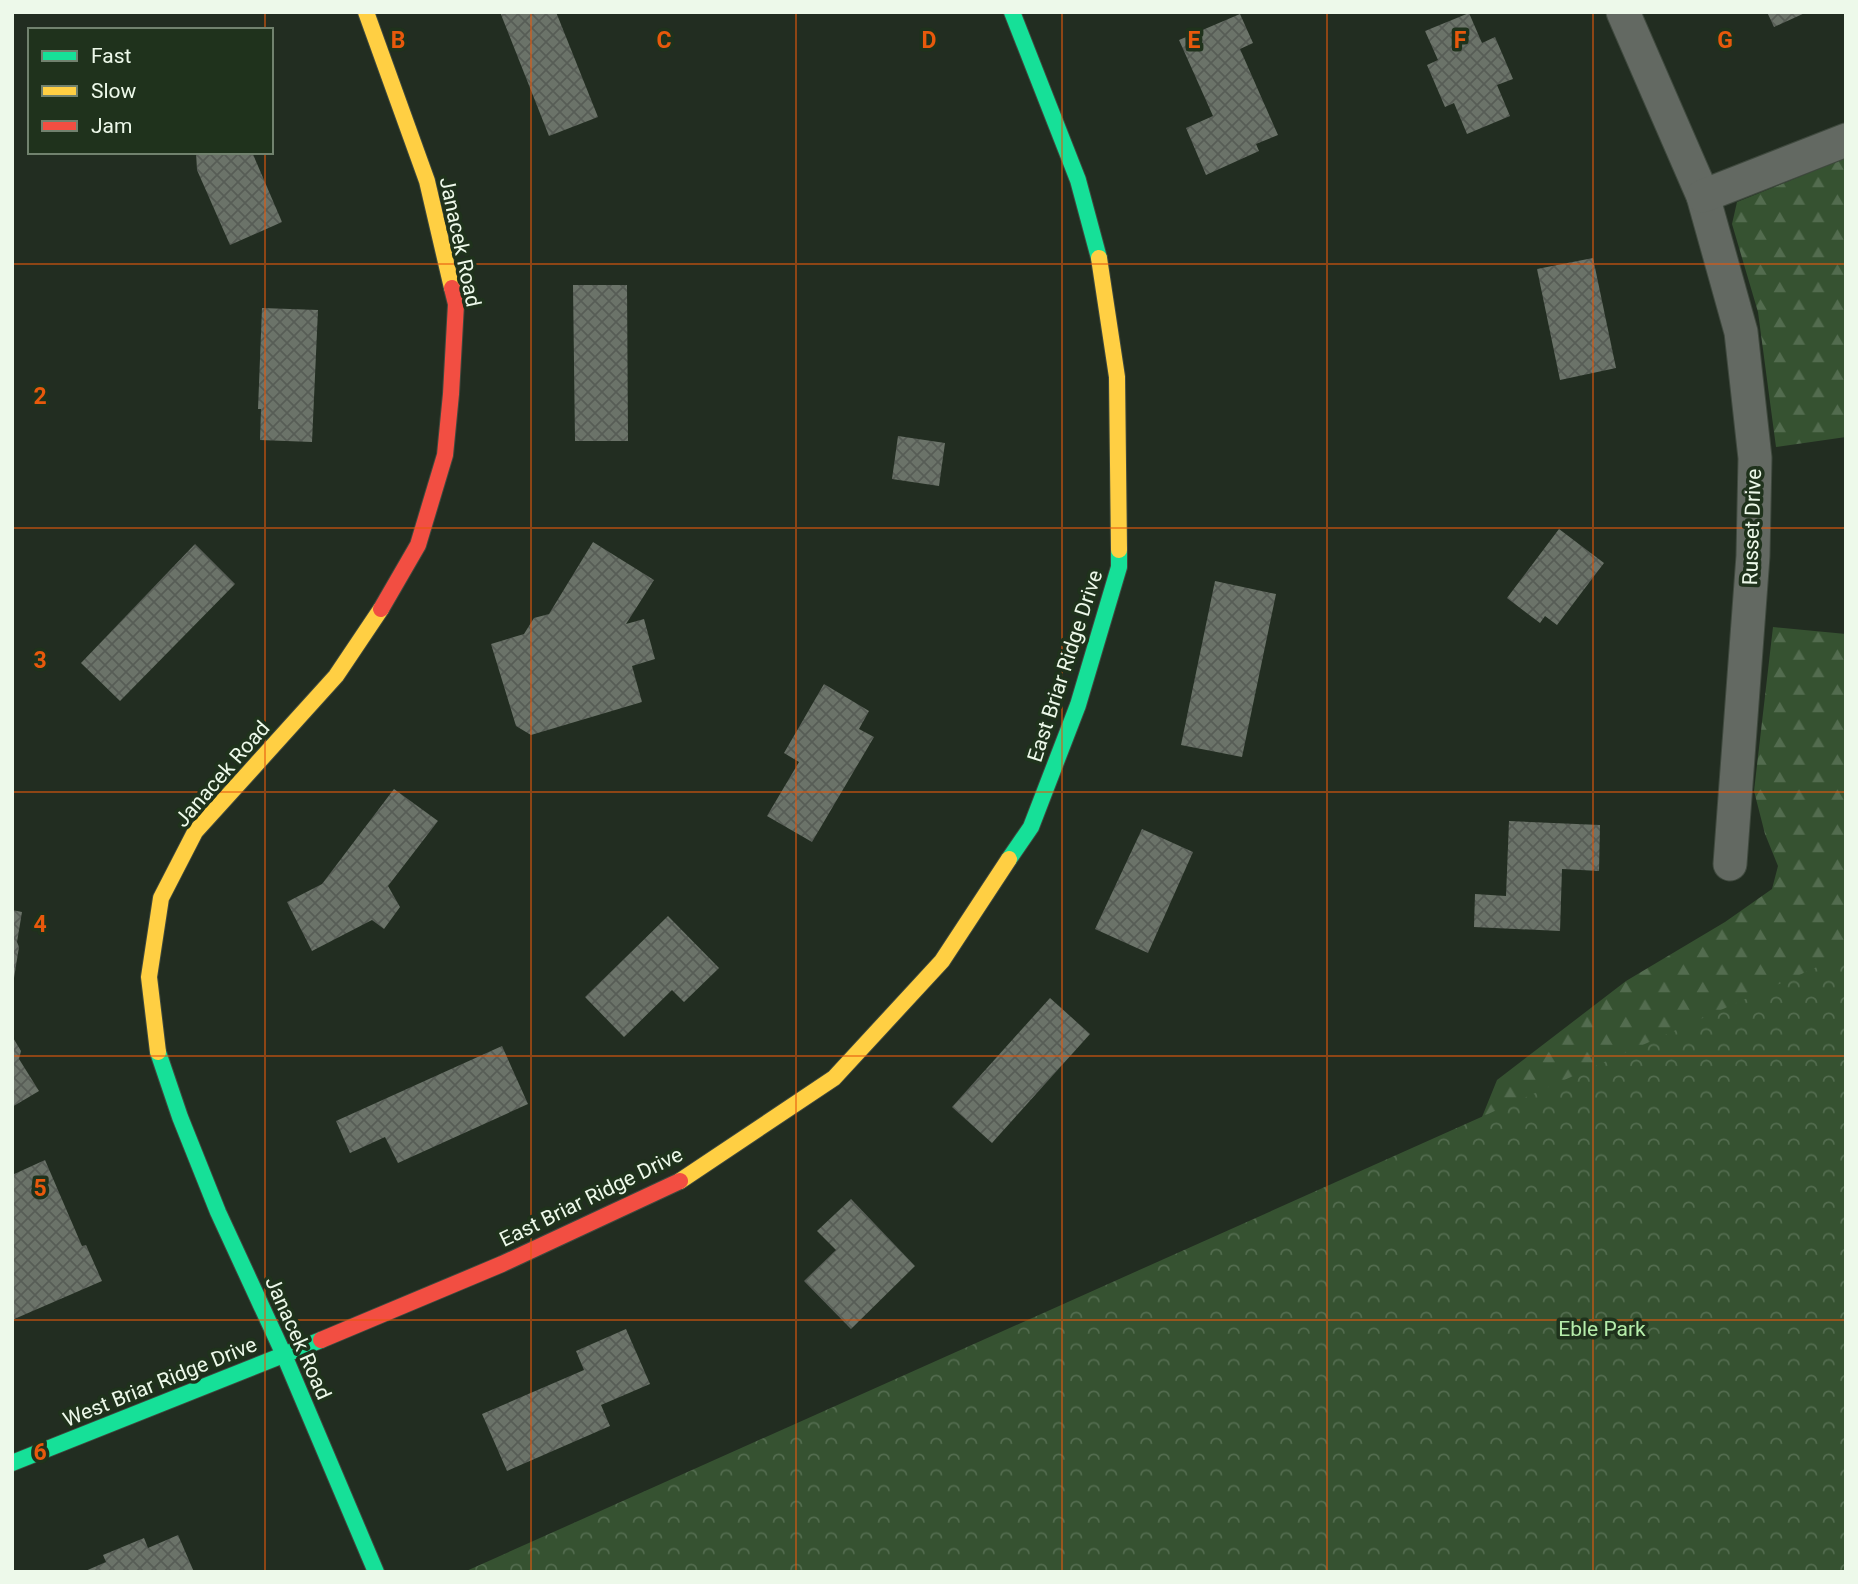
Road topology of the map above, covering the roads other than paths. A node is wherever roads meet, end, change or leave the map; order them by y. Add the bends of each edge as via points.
1 (366, 12) edge
2 (1012, 12) edge
3 (1623, 12) edge
4 (1846, 140) edge
5 (1703, 196) junction
6 (1730, 864) dead end
7 (284, 1355) junction
8 (12, 1463) edge
9 (376, 1572) edge

1 - 7 street, Janacek Road via 427,181 456,304 445,455 418,545 384,605 336,676 195,832 161,898 149,977 158,1051 180,1117
2 - 7 street, East Briar Ridge Drive via 1078,180 1101,267 1118,377 1119,567 1078,705 1031,827 942,961 834,1078 684,1179 502,1264
3 - 5 street, Russet Drive
4 - 5 street
5 - 6 street, Russet Drive via 1741,332 1755,458 1753,556
7 - 8 street, West Briar Ridge Drive
7 - 9 street, Janacek Road

